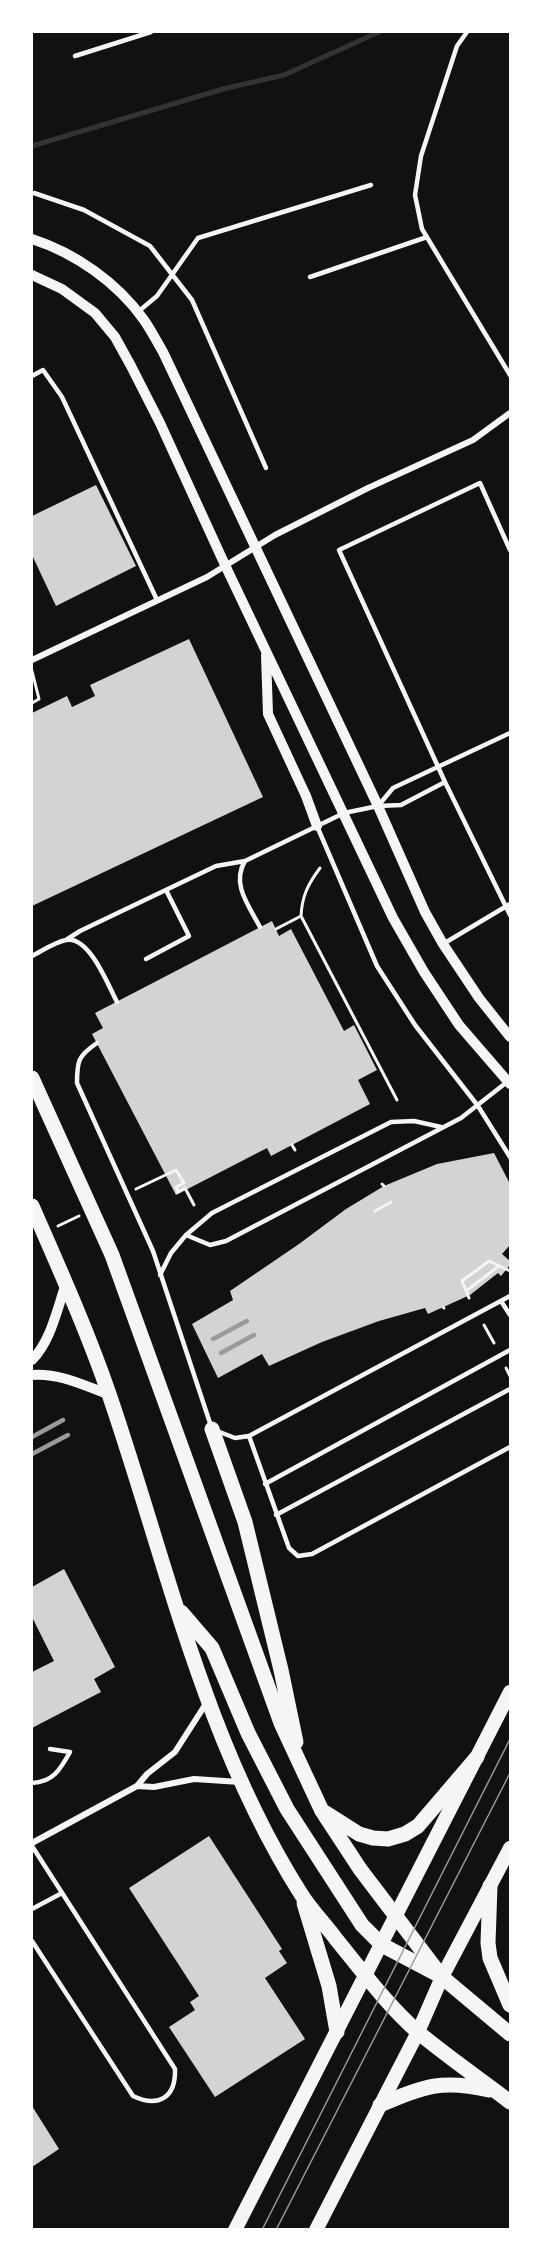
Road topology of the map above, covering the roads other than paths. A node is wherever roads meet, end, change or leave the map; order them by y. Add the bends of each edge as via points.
1 (151, 32) edge
2 (467, 32) edge
3 (75, 56) dead end
4 (371, 185) dead end
5 (34, 193) dead end
6 (427, 237) junction
7 (32, 239) edge
8 (173, 274) junction
9 (32, 275) edge
10 (310, 277) dead end
11 (137, 312) junction
12 (510, 375) edge
13 (32, 376) edge
14 (510, 413) edge
15 (266, 468) dead end
16 (255, 547) junction
17 (510, 550) edge
18 (225, 565) junction
19 (157, 600) junction
20 (266, 649) junction
21 (32, 660) edge
22 (510, 734) edge
23 (437, 766) junction
24 (445, 782) junction
25 (378, 806) junction
26 (344, 813) junction
27 (317, 826) junction
28 (245, 861) junction
29 (166, 890) junction
30 (508, 905) edge
31 (510, 915) edge
32 (260, 927) dead end
33 (66, 940) junction
34 (443, 944) junction
35 (32, 956) edge
36 (146, 959) dead end
37 (117, 1002) dead end
38 (510, 1037) edge
39 (97, 1043) dead end
40 (32, 1078) edge
41 (510, 1082) edge
42 (478, 1106) junction
43 (443, 1127) junction
44 (510, 1157) edge
45 (32, 1206) edge
46 (186, 1235) junction
47 (160, 1275) junction
48 (66, 1284) junction
49 (510, 1296) edge
50 (501, 1301) junction
51 (510, 1315) edge
52 (510, 1350) edge
53 (32, 1360) edge
54 (32, 1376) edge
55 (510, 1389) edge
56 (110, 1395) junction
57 (212, 1428) junction
58 (249, 1436) junction
59 (510, 1447) edge
60 (265, 1484) junction
61 (276, 1515) junction
62 (175, 1606) junction
63 (510, 1692) edge
64 (207, 1701) junction
65 (50, 1749) dead end
66 (477, 1757) junction
67 (301, 1765) junction
68 (240, 1782) junction
69 (32, 1783) edge
70 (137, 1786) junction
71 (322, 1811) junction
72 (32, 1845) edge
73 (510, 1848) edge
74 (490, 1886) junction
75 (62, 1893) junction
76 (302, 1895) junction
77 (32, 1909) edge
78 (395, 1915) junction
79 (32, 1941) edge
80 (382, 1945) junction
81 (365, 1976) junction
82 (442, 1977) junction
83 (510, 2006) edge
84 (337, 2032) junction
85 (418, 2032) junction
86 (510, 2034) edge
87 (497, 2092) junction
88 (510, 2102) edge
89 (380, 2105) junction
90 (235, 2229) edge
91 (316, 2229) edge

1 - 3 lane
2 - 6 lane via 457,46 421,156 415,195
4 - 8 lane via 198,238
5 - 8 lane via 84,210 150,246
6 - 10 lane
6 - 12 lane
7 - 11 street via 72,255 112,285
8 - 11 lane via 157,297
8 - 15 lane via 192,300
9 - 18 street via 62,289 95,313 115,337 160,423
11 - 16 street via 163,352
13 - 19 lane via 43,370 62,397
14 - 16 street via 472,441 368,488
16 - 18 street
16 - 25 street
17 - 23 lane via 480,483 339,550
18 - 19 street
18 - 20 street
19 - 21 street
20 - 26 street
20 - 27 street via 268,714
22 - 23 lane
23 - 24 lane
23 - 25 lane via 393,788
24 - 25 lane via 401,805
24 - 30 lane
25 - 26 lane
25 - 34 street via 408,878
26 - 27 lane
26 - 41 street via 393,918 424,972 459,1025
27 - 28 lane
27 - 42 lane via 377,966 415,1025
28 - 29 lane via 216,866
28 - 32 lane via 240,870 240,889
29 - 33 lane
29 - 36 lane via 189,936
30 - 31 lane
30 - 34 lane
33 - 35 lane
33 - 37 lane via 75,940 89,949
34 - 38 street
39 - 47 lane via 82,1053 77,1083 141,1220
40 - 67 highway via 112,1254 245,1626
41 - 42 lane
42 - 43 lane
42 - 44 lane
43 - 46 lane via 414,1121 391,1122 212,1213
43 - 46 lane via 226,1241 210,1245
45 - 48 highway
46 - 47 lane
47 - 57 lane
48 - 53 street via 51,1327
48 - 56 highway
49 - 50 lane
50 - 51 lane
50 - 58 lane
52 - 60 lane
54 - 56 street via 49,1374
55 - 61 lane
56 - 62 highway
57 - 58 lane via 234,1438
57 - 67 highway via 245,1522
58 - 60 lane
59 - 61 lane via 312,1554 298,1556 289,1548
60 - 61 lane
62 - 64 highway
62 - 80 highway via 212,1648 287,1809 362,1925
63 - 66 main road
64 - 68 highway
64 - 70 street via 175,1752
65 - 69 lane via 70,1752 50,1780
66 - 71 highway via 418,1826 405,1834 388,1839 359,1834
66 - 78 main road
67 - 71 highway
68 - 70 street via 194,1779 154,1787
68 - 76 highway
70 - 72 street
71 - 78 highway
72 - 75 lane
73 - 74 main road
74 - 82 main road
74 - 83 highway via 490,1958
75 - 77 lane
75 - 79 lane via 175,2069 176,2082 167,2096 156,2102 133,2096
76 - 81 highway
76 - 84 highway via 330,1986
78 - 80 main road
78 - 82 highway
80 - 81 main road
80 - 82 highway
81 - 84 main road
81 - 85 highway
82 - 85 main road
82 - 86 highway
84 - 90 main road
85 - 87 highway
85 - 89 main road
87 - 88 highway
87 - 89 highway via 447,2084 426,2087
89 - 91 main road

